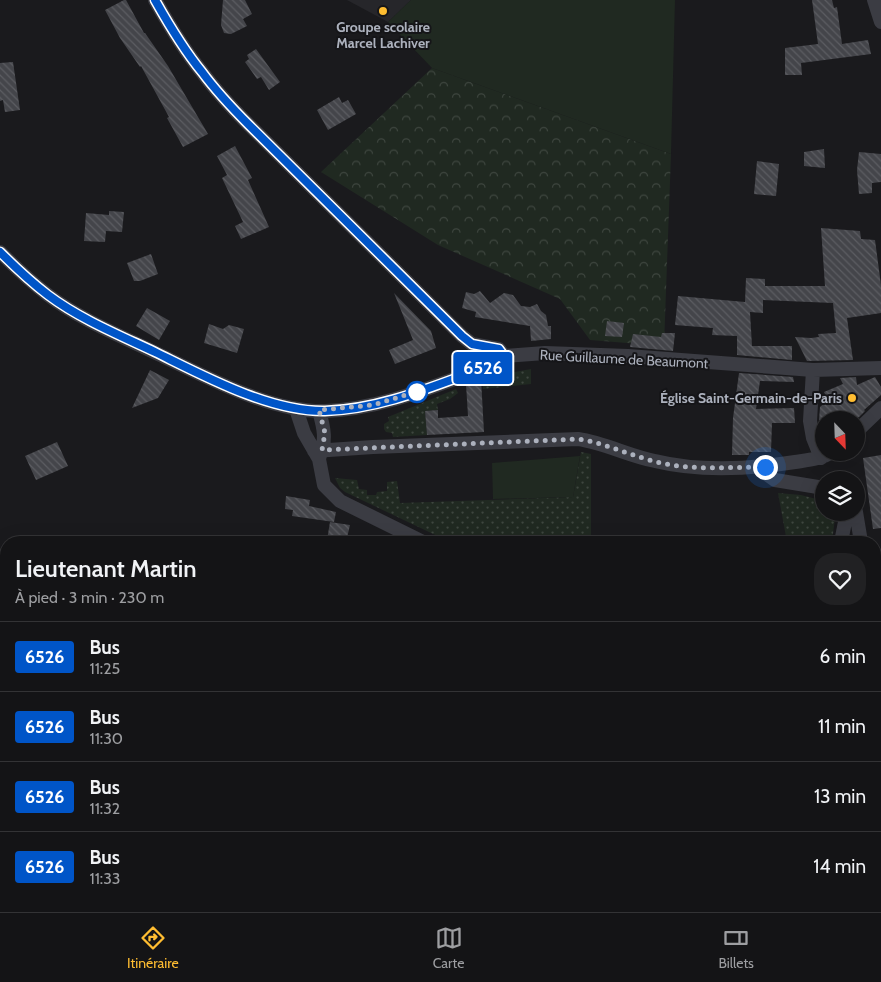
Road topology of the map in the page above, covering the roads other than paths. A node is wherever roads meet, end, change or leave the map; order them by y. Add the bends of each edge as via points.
1 (155, 0) edge
2 (874, 0) edge
3 (881, 22) edge
4 (0, 252) edge
5 (504, 356) junction
6 (881, 368) edge
7 (813, 370) junction
8 (881, 408) edge
9 (296, 409) junction
10 (319, 410) junction
11 (865, 423) edge
12 (815, 441) edge
13 (318, 453) junction
14 (815, 457) edge
15 (765, 467) junction
16 (815, 487) edge
17 (845, 521) edge
18 (858, 521) edge
19 (411, 536) edge
20 (842, 536) edge
21 (860, 536) edge

1 - 5 street via 201,72 242,118 462,336 472,344 499,349
2 - 3 street
4 - 9 street, Rue Guillaume de Beaumont via 49,296 87,319 212,379
5 - 7 street, Rue Guillaume de Beaumont via 628,356
5 - 10 street, Rue Guillaume de Beaumont via 492,365 402,398 373,405
6 - 7 street, Rue Guillaume de Beaumont
7 - 12 street via 810,421
8 - 11 street
9 - 10 street, Rue Guillaume de Beaumont
9 - 13 street via 304,433
10 - 13 street via 325,433
13 - 15 street via 578,439 675,466
13 - 19 street via 324,485 340,501
14 - 15 street
15 - 16 street via 775,480
17 - 20 street
18 - 21 street

